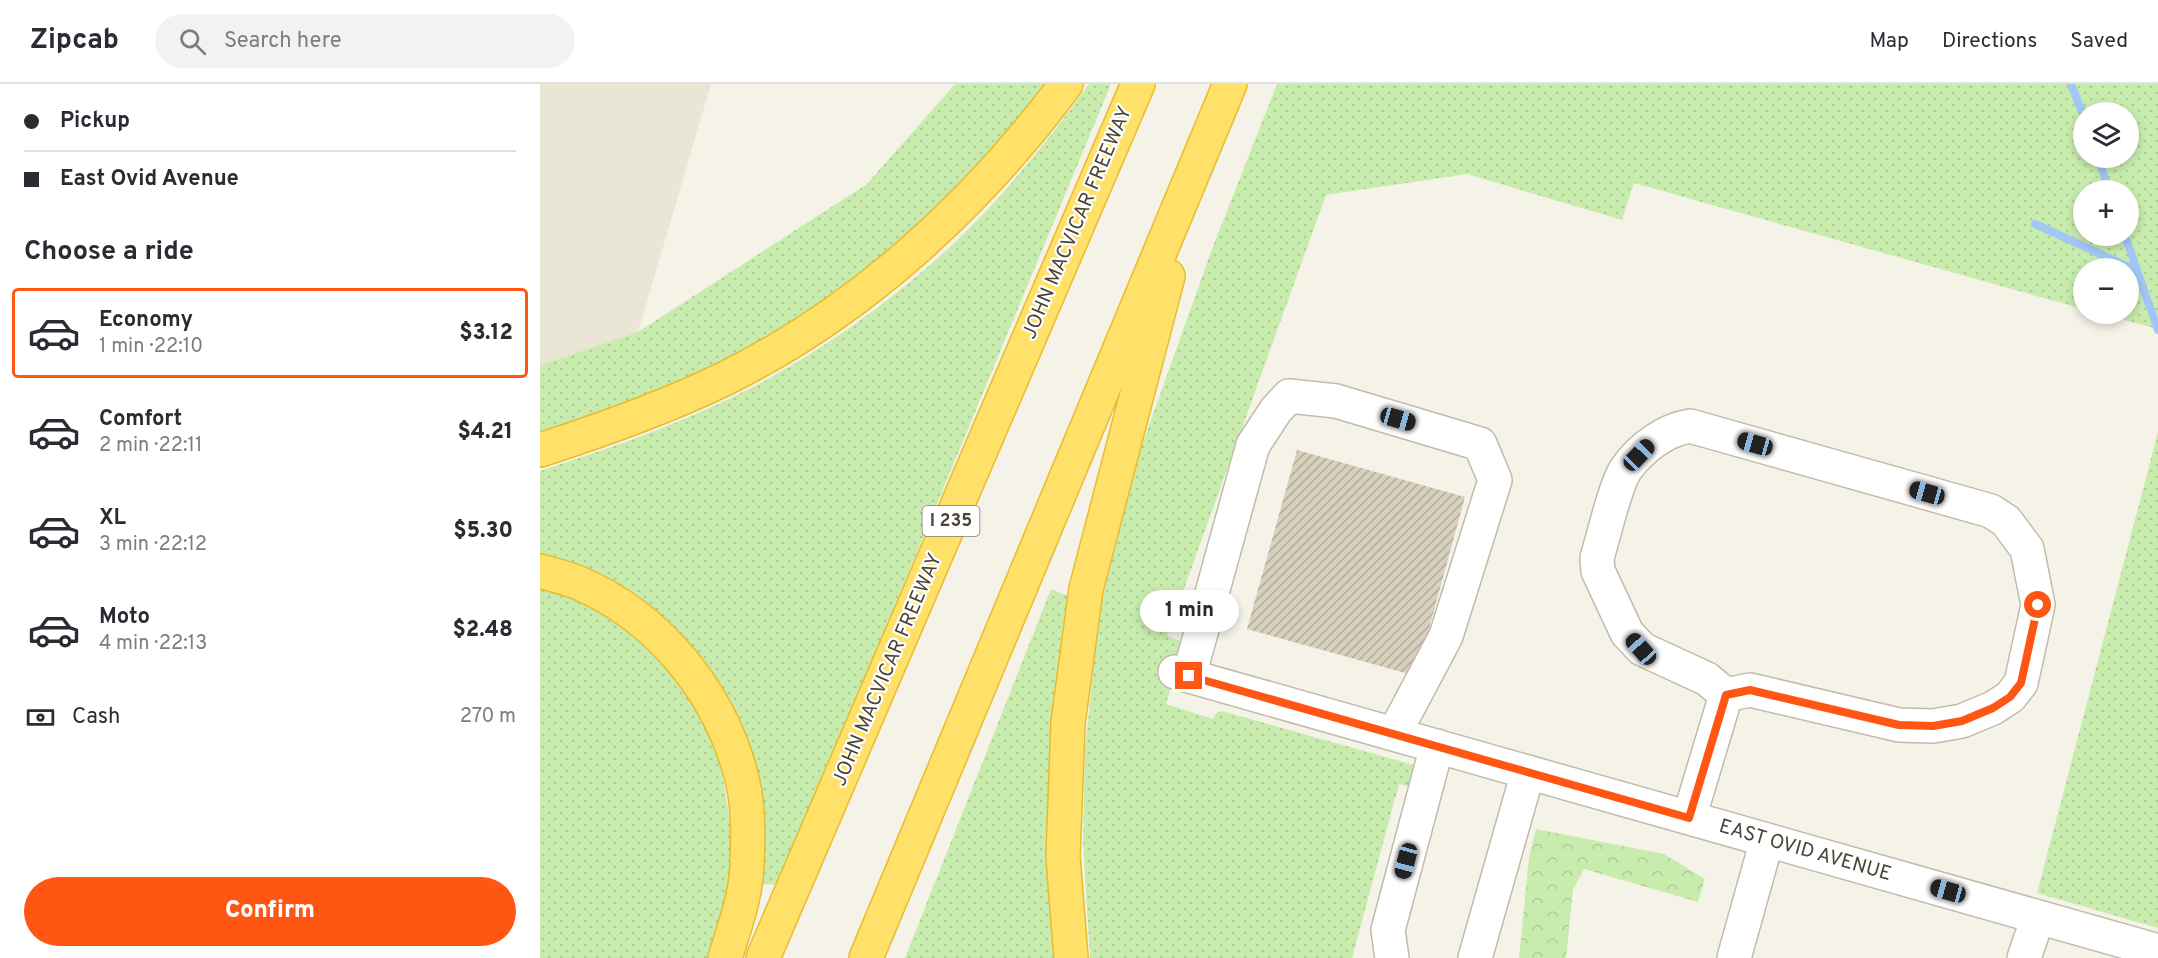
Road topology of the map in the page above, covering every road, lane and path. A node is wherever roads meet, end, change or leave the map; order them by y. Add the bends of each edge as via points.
1 (1066, 84) edge
2 (1138, 84) edge
3 (1230, 84) edge
4 (1204, 142) junction
5 (540, 450) edge
6 (540, 571) edge
7 (1726, 695) junction
8 (1394, 734) junction
9 (1437, 746) junction
10 (1527, 772) junction
11 (1689, 818) junction
12 (1767, 840) junction
13 (2038, 917) junction
14 (2158, 951) edge
15 (725, 958) edge
16 (763, 958) edge
17 (866, 958) edge
18 (1071, 958) edge
19 (1392, 958) edge
20 (1475, 958) edge
21 (1734, 958) edge
22 (2024, 958) edge

1 - 5 highway via 1034,128 967,202 893,269 812,328 726,378
2 - 16 highway, JOHN MACVICAR FREEWAY / I 235
3 - 4 highway
4 - 17 highway
4 - 18 highway via 1086,589 1068,723 1063,857
6 - 15 highway via 579,583 630,611 653,630 693,673 723,723 742,779 747,820 743,896
7 - 7 street via 1707,679 1641,649 1627,633 1598,571 1597,558 1625,470 1653,441 1677,428 1690,426 1991,511 2006,521 2026,549 2038,605 2021,683 2010,697 1993,708 1962,721 1933,726 1899,725 1750,690
7 - 11 street
8 - 8 street, EAST OVID AVENUE via 1182,674 1253,445 1289,396 1336,401 1480,444 1495,480 1446,636
8 - 9 street, EAST OVID AVENUE
9 - 10 street, EAST OVID AVENUE
9 - 19 street via 1388,930
10 - 11 street, EAST OVID AVENUE
10 - 20 street
11 - 12 street, EAST OVID AVENUE
12 - 13 street, EAST OVID AVENUE
12 - 21 street
13 - 14 street, EAST OVID AVENUE
13 - 22 street

